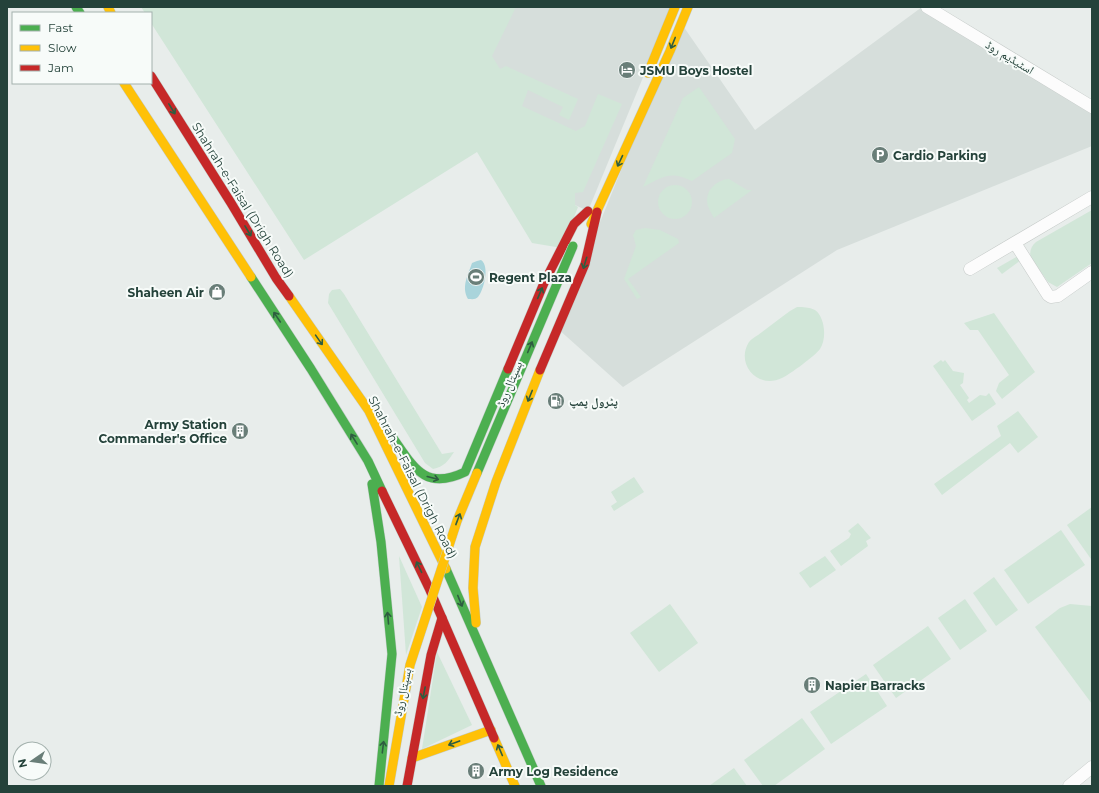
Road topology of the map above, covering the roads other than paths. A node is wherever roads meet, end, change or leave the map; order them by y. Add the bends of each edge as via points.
1 (675, 7) edge
2 (688, 7) edge
3 (927, 7) edge
4 (152, 78) edge
5 (125, 84) edge
6 (643, 84) dead end
7 (1092, 107) edge
8 (606, 169) dead end
9 (1092, 197) edge
10 (592, 211) junction
11 (1015, 243) junction
12 (577, 246) junction
13 (970, 269) dead end
14 (1092, 272) edge
15 (369, 411) junction
16 (368, 461) junction
17 (442, 618) junction
18 (479, 646) junction
19 (431, 655) junction
20 (398, 663) junction
21 (491, 730) junction
22 (412, 758) junction
23 (1092, 767) edge
24 (379, 786) edge
25 (389, 786) edge
26 (396, 786) edge
27 (407, 786) edge
28 (515, 786) edge
29 (541, 786) edge
30 (1069, 786) edge

1 - 6 main road
2 -> 10 main road, ہسپتال روڈ via 670,51
3 - 7 street, اسٹیڈیم روڈ
4 -> 15 main road, Shahrah-e-Faisal (Drigh Road) via 276,278
16 -> 5 main road via 311,369
8 - 10 main road, ہسپتال روڈ
9 - 11 street
10 - 12 main road, ہسپتال روڈ
15 -> 10 main road via 388,428 406,457 422,475 437,480 455,477 465,472 544,283 574,224
10 -> 18 main road via 585,264 496,482 475,547 473,588
11 - 13 street
11 - 14 street via 1051,297 1058,296
25 -> 12 main road, ہسپتال روڈ, bridge via 410,665 457,521
12 - 26 main road, ہسپتال روڈ via 452,558 416,676
15 -> 18 main road, Shahrah-e-Faisal (Drigh Road) via 457,592
17 -> 16 main road
20 -> 16 main road via 392,654 381,542
17 - 19 main road
17 - 21 main road
18 - 29 main road, Shahrah-e-Faisal (Drigh Road)
19 - 20 main road
19 -> 22 main road
24 -> 20 main road
21 -> 22 main road
28 -> 21 main road
22 - 27 main road
23 - 30 street

